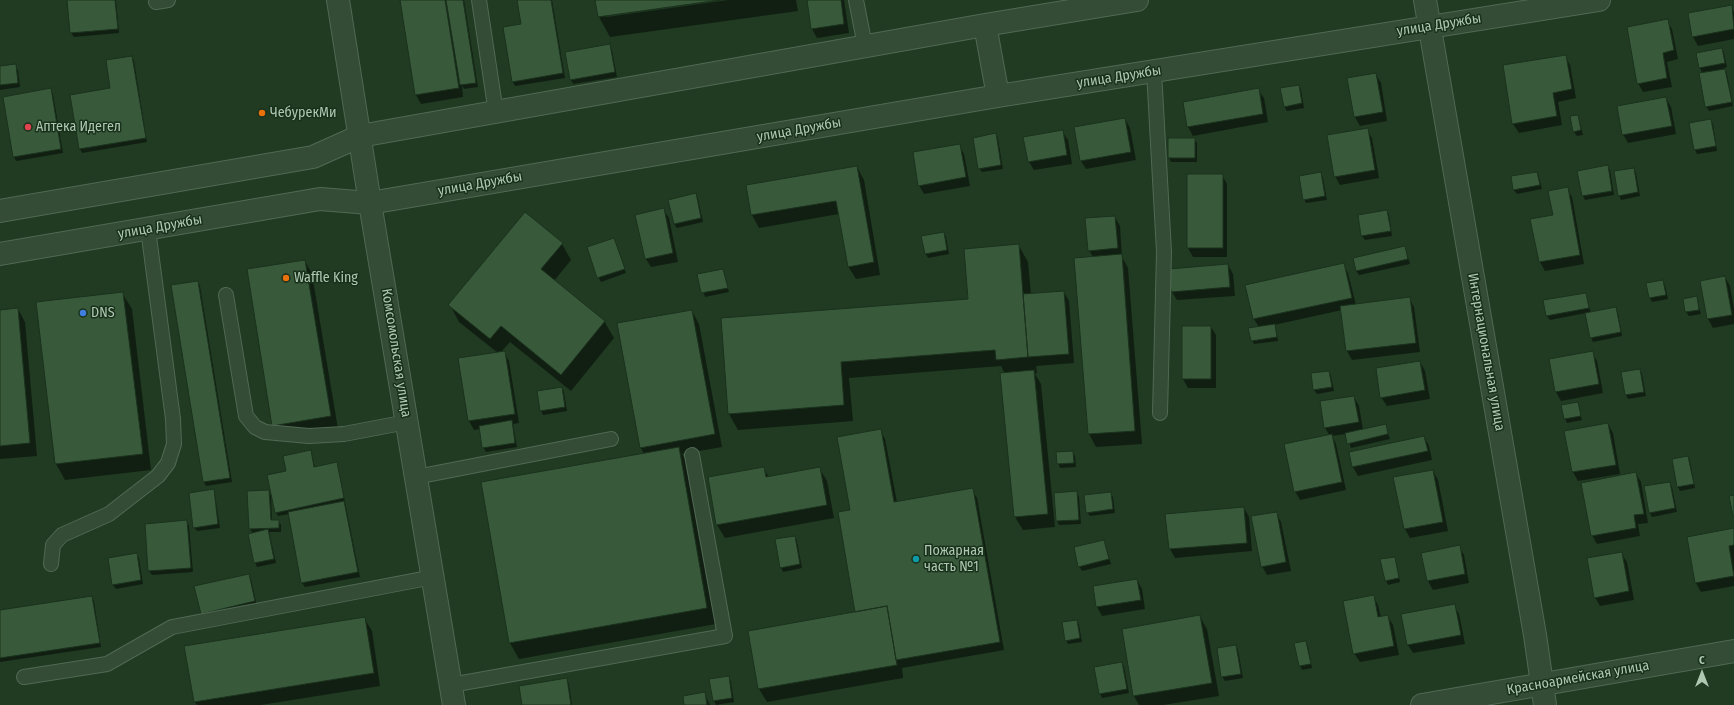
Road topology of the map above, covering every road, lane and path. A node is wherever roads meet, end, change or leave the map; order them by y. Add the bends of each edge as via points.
1 (338, 0) edge
2 (479, 0) edge
3 (856, 0) edge
4 (1137, 0) edge
5 (1425, 0) edge
6 (1599, 0) edge
7 (1103, 3) edge
8 (985, 25) junction
9 (1430, 27) junction
10 (865, 46) junction
11 (1154, 71) junction
12 (998, 96) junction
13 (496, 113) junction
14 (360, 136) junction
15 (370, 203) junction
16 (0, 211) edge
17 (148, 230) junction
18 (0, 254) edge
19 (226, 295) dead end
20 (1160, 413) dead end
21 (407, 422) junction
22 (611, 439) dead end
23 (692, 455) dead end
24 (416, 477) junction
25 (51, 564) dead end
26 (433, 577) junction
27 (1734, 651) edge
28 (24, 677) dead end
29 (453, 695) edge
30 (1543, 695) edge
31 (1422, 705) edge

1 - 14 street, Комсомольская улица
2 - 13 lane
3 - 10 lane
4 - 7 street
5 - 9 street, Интернациональная улица
6 - 9 street, улица Дружбы
7 - 8 street
8 - 10 street
8 - 12 street
9 - 11 street, улица Дружбы
9 - 30 street, Интернациональная улица via 1535,635
10 - 13 street
11 - 12 street, улица Дружбы
11 - 20 lane via 1164,252
12 - 15 street, улица Дружбы
13 - 14 street
14 - 15 street, Комсомольская улица
14 - 16 street via 313,156
15 - 17 street, улица Дружбы via 320,199
15 - 21 street, Комсомольская улица
17 - 18 street, улица Дружбы
17 - 25 lane via 173,419 172,451 168,463 152,481 108,514 62,535 53,545
19 - 21 lane via 246,416 255,427 265,432 309,436 344,434
21 - 24 street, Комсомольская улица
22 - 24 lane
23 - 29 lane via 725,636
24 - 26 street, Комсомольская улица
26 - 28 lane via 172,627 107,664
26 - 29 street, Комсомольская улица
27 - 30 street, Красноармейская улица
30 - 31 street, Красноармейская улица

